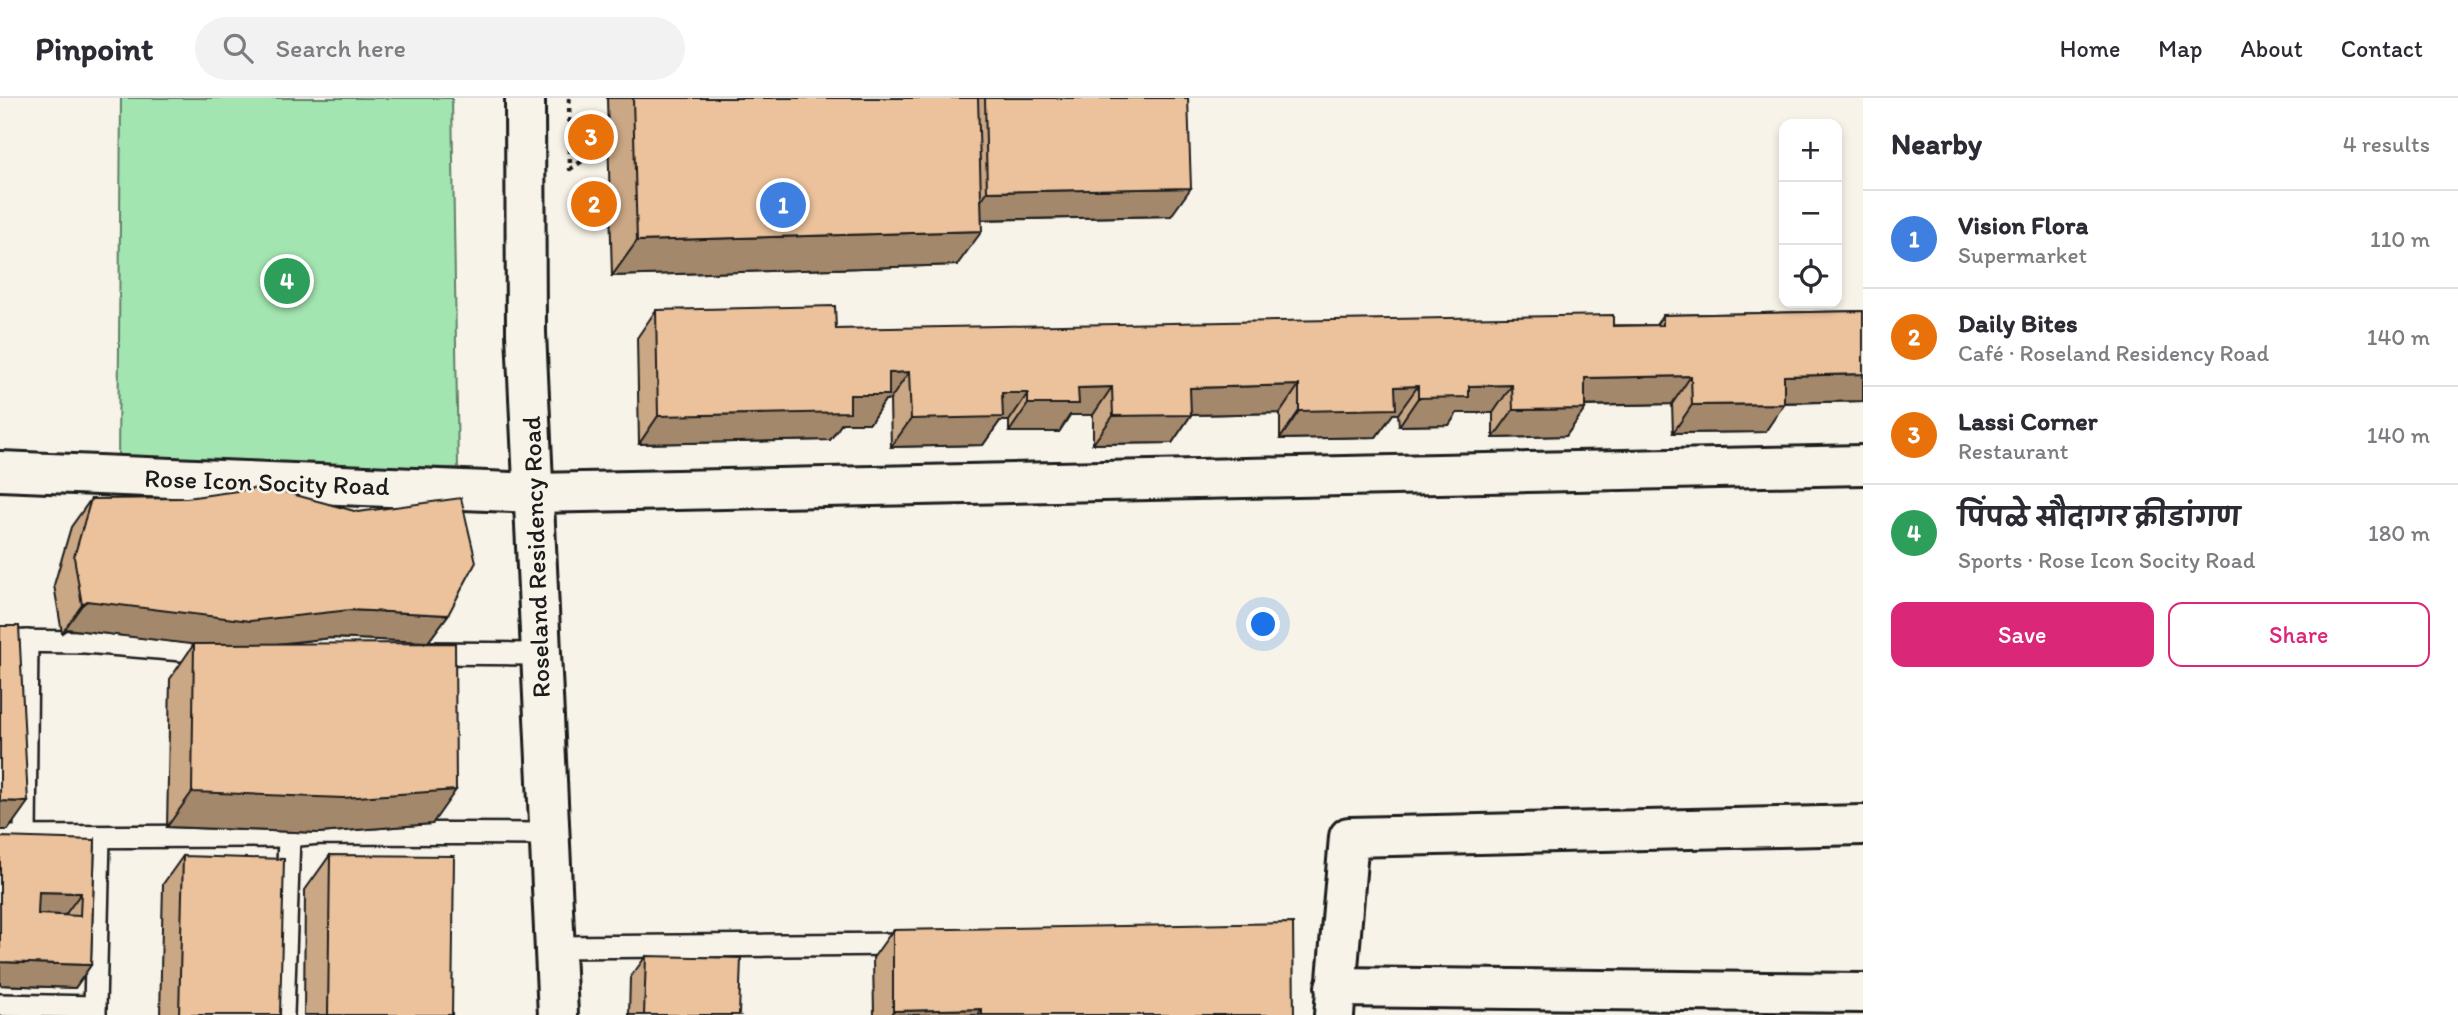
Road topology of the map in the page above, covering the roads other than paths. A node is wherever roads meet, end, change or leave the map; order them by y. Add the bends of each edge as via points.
1 (525, 98) edge
2 (1863, 465) edge
3 (0, 471) edge
4 (535, 493) junction
5 (0, 641) edge
6 (27, 641) junction
7 (235, 654) edge
8 (399, 654) edge
9 (540, 654) junction
10 (1863, 825) edge
11 (548, 834) junction
12 (289, 836) junction
13 (0, 837) edge
14 (26, 837) junction
15 (99, 837) junction
16 (927, 943) edge
17 (554, 947) junction
18 (1863, 993) edge
19 (1334, 1001) edge
20 (0, 1005) edge
21 (95, 1011) edge
22 (283, 1015) edge
23 (558, 1015) edge

1 - 4 street, Roseland Residency Road via 526,333
2 - 4 street, Rose Icon Socity Road
3 - 4 street, Rose Icon Socity Road
4 - 9 street, Roseland Residency Road
5 - 6 lane
6 - 7 lane
6 - 14 lane
8 - 9 lane
9 - 11 street, Roseland Residency Road
10 - 19 street via 1349,837
11 - 12 lane
11 - 17 street, Roseland Residency Road
12 - 15 lane
12 - 22 lane
13 - 14 lane
14 - 15 lane
15 - 21 lane
16 - 17 lane
17 - 23 street, Roseland Residency Road
18 - 19 street
20 - 21 lane

